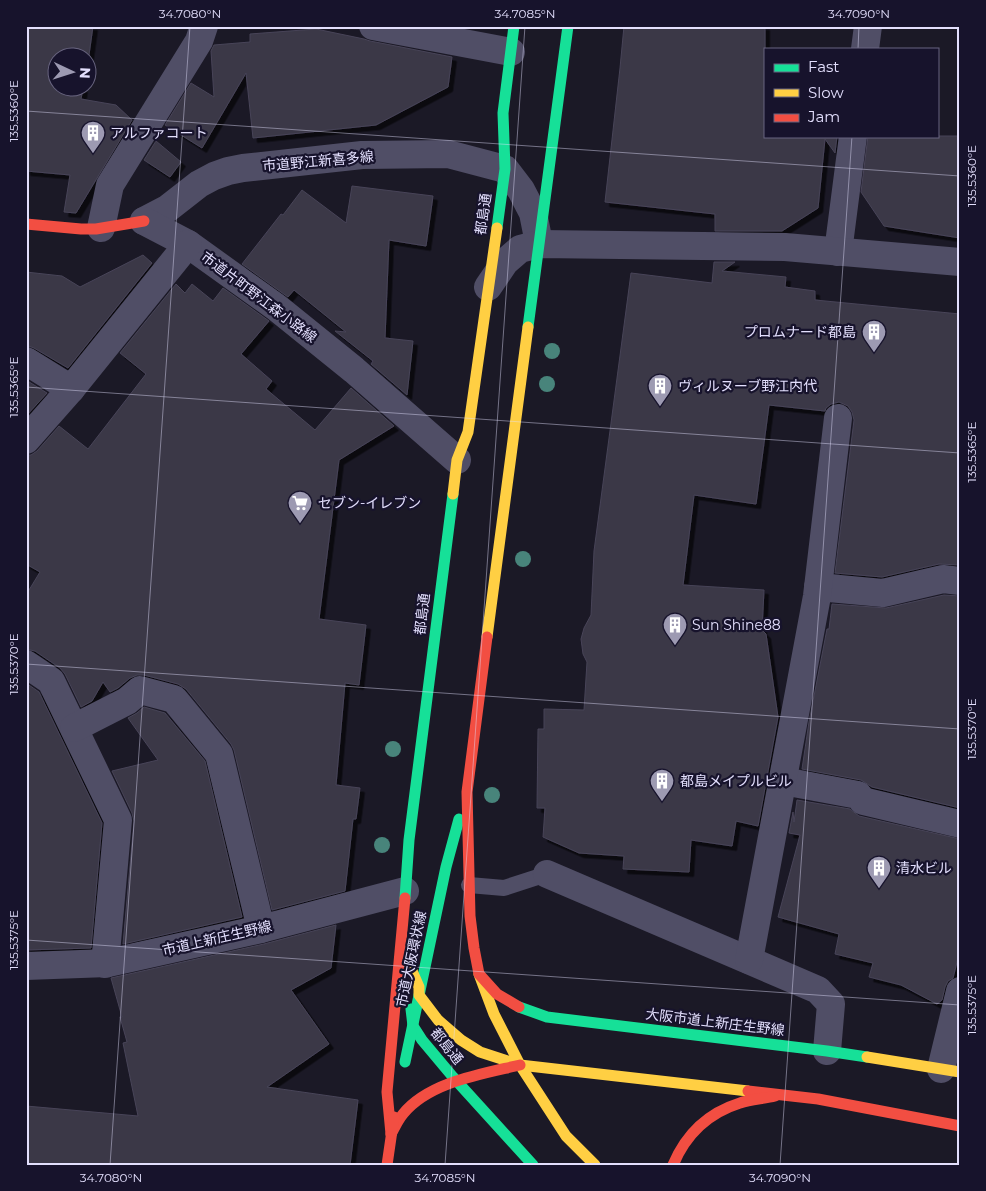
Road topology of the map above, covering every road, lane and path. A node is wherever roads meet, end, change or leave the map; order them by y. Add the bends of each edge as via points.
1 (204, 26) edge
2 (372, 26) edge
3 (568, 26) edge
4 (868, 26) edge
5 (513, 39) edge
6 (865, 48) edge
7 (853, 138) edge
8 (505, 169) junction
9 (144, 221) junction
10 (26, 224) edge
11 (101, 228) junction
12 (188, 244) junction
13 (539, 244) junction
14 (838, 252) junction
15 (960, 262) edge
16 (488, 287) junction
17 (26, 361) edge
18 (71, 389) junction
19 (838, 418) dead end
20 (26, 440) edge
21 (457, 460) junction
22 (960, 581) edge
23 (818, 587) junction
24 (26, 664) edge
25 (74, 728) junction
26 (783, 781) junction
27 (467, 792) junction
28 (960, 824) edge
29 (547, 874) joint
30 (469, 885) junction
31 (405, 891) junction
32 (261, 929) junction
33 (401, 948) junction
34 (749, 960) junction
35 (105, 964) junction
36 (26, 966) edge
37 (479, 974) junction
38 (960, 991) edge
39 (420, 995) junction
40 (413, 1026) junction
41 (827, 1051) junction
42 (520, 1065) junction
43 (950, 1070) edge
44 (403, 1073) dead end
45 (456, 1081) junction
46 (399, 1092) dead end
47 (781, 1095) junction
48 (960, 1126) edge
49 (391, 1134) junction
50 (387, 1165) edge
51 (533, 1165) edge
52 (595, 1165) edge
53 (673, 1165) edge

1 - 11 street via 199,41 110,185
2 - 5 street
3 - 13 main road
4 - 6 street
5 - 8 main road, 都島通 via 503,113
7 - 14 street
8 - 9 street, 市道野江新喜多線 via 448,154 362,155 243,168 199,184
8 - 13 street via 533,213
8 - 16 main road, 都島通
9 - 11 main road
9 - 12 street, 市道片町野江森小路線
10 - 11 main road
12 - 18 street
12 - 21 street, 市道片町野江森小路線 via 276,307
13 - 14 street via 785,247
13 - 16 street via 520,249 505,262
13 - 27 main road
14 - 15 street
16 - 21 main road, 都島通 via 468,432
17 - 18 street
18 - 20 street
19 - 23 street
21 - 31 main road, 都島通
22 - 23 street via 943,579 883,593
23 - 26 street
24 - 25 street via 51,681
25 - 32 street via 127,701 140,690 174,699 219,754
25 - 35 street via 118,820
26 - 28 street via 858,795 863,801
26 - 34 street
27 - 30 main road
27 - 39 main road, 市道大阪環状線 via 446,867
29 - 30 lane via 504,888
29 - 34 street
30 - 37 main road
31 - 32 street, 市道上新庄生野線
31 - 33 main road, 都島通
32 - 35 street, 市道上新庄生野線
33 - 39 main road
33 - 40 main road, 都島通
33 - 49 main road, 市道大阪環状線 via 387,1092
34 - 41 street via 818,990 831,1004
35 - 36 street, 市道上新庄生野線
37 - 41 main road, 大阪市道上新庄生野線 via 496,994 522,1009 546,1017
37 - 42 main road via 494,1014
38 - 43 street
39 - 40 main road, 市道大阪環状線
39 - 42 main road via 438,1020 460,1040 480,1052
40 - 44 main road, 市道大阪環状線
40 - 45 main road, 都島通
41 - 43 main road, 大阪市道上新庄生野線
42 - 45 main road
42 - 47 main road
42 - 52 main road via 566,1136
45 - 49 main road via 443,1085 407,1109
45 - 51 main road, 都島通
46 - 49 main road, 市道大阪環状線
47 - 48 main road
47 - 53 main road via 741,1103 715,1114 697,1127 682,1145
49 - 50 main road, 市道大阪環状線

